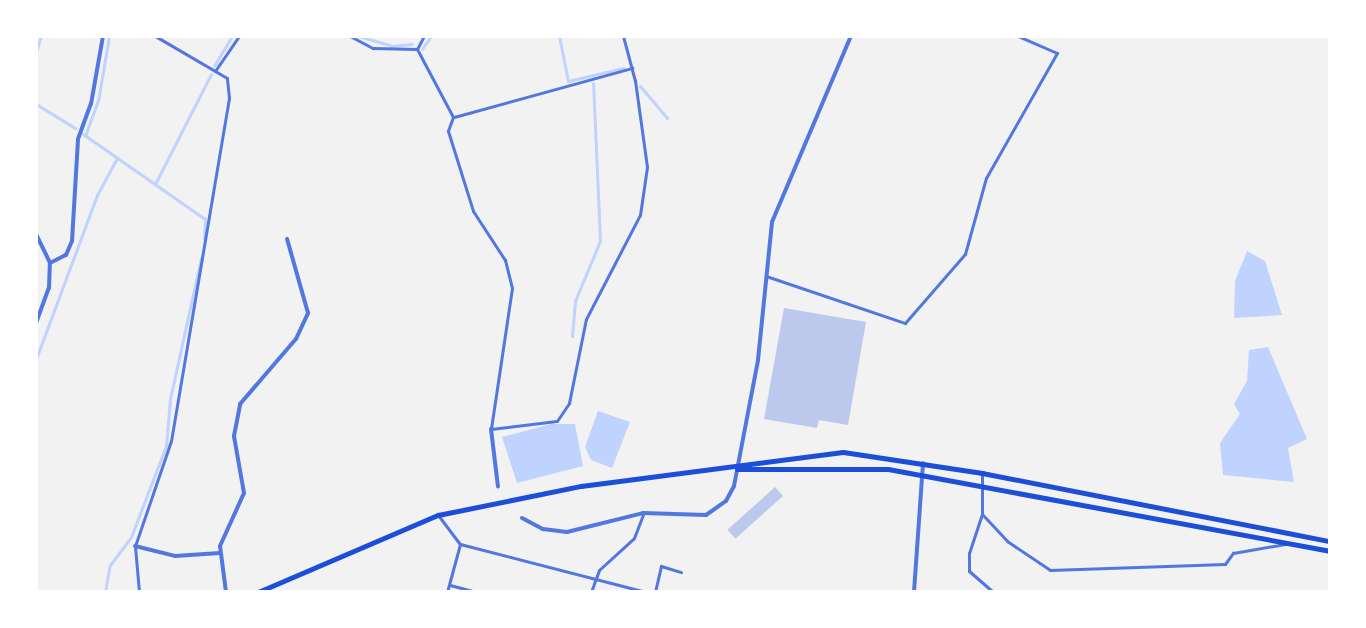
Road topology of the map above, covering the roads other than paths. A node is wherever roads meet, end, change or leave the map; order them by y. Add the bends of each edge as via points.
1 (103, 36) edge
2 (155, 36) edge
3 (239, 36) edge
4 (350, 36) edge
5 (424, 36) edge
6 (623, 36) edge
7 (851, 36) edge
8 (1018, 36) edge
9 (417, 49) junction
10 (632, 68) junction
11 (215, 71) junction
12 (453, 117) junction
13 (36, 234) edge
14 (287, 239) dead end
15 (50, 263) junction
16 (766, 276) junction
17 (36, 323) edge
18 (491, 429) junction
19 (923, 463) junction
20 (736, 468) junction
21 (982, 473) junction
22 (921, 477) junction
23 (498, 487) dead end
24 (980, 487) junction
25 (643, 513) junction
26 (982, 514) junction
27 (438, 515) junction
28 (522, 518) dead end
29 (1330, 541) edge
30 (1286, 543) junction
31 (460, 544) junction
32 (135, 546) junction
33 (1330, 551) edge
34 (220, 553) junction
35 (681, 572) dead end
36 (594, 578) junction
37 (449, 585) junction
38 (139, 592) edge
39 (226, 592) edge
40 (258, 592) edge
41 (447, 592) edge
42 (477, 592) edge
43 (591, 592) edge
44 (645, 592) edge
45 (655, 592) edge
46 (914, 592) edge
47 (993, 592) edge

1 - 15 street via 91,104 78,139 72,241 66,255
2 - 11 street
3 - 11 street
4 - 9 street via 373,48
5 - 9 street
6 - 10 street
7 - 16 street via 772,222
8 - 16 street via 1057,53 986,178 965,254 905,323
9 - 12 street
10 - 12 street
10 - 18 street via 647,167 643,204 586,319 569,403 557,421
11 - 32 street via 227,78 229,98 207,248 171,441
12 - 18 street via 448,131 473,211 505,260 512,288
13 - 15 street
14 - 34 street via 308,313 296,339 240,404 234,436 244,493
15 - 17 street via 49,288
16 - 20 street via 758,360
18 - 23 street
19 - 20 main road via 843,452
19 - 21 main road
19 - 22 street
20 - 22 main road via 753,472 841,465
20 - 25 street via 734,486 706,515
20 - 27 main road via 581,486
21 - 24 street
21 - 29 main road
22 - 24 main road
22 - 46 street
24 - 26 street
24 - 30 main road
25 - 28 street via 567,532 543,529
25 - 36 street via 634,538
26 - 30 street via 1027,557 1060,571 1225,564 1233,553 1277,549
26 - 47 street via 969,553 969,571
27 - 31 street
27 - 40 main road
30 - 33 main road
31 - 36 street
31 - 37 street
32 - 34 street via 175,556
32 - 38 street
34 - 39 street
35 - 45 street via 661,566
36 - 43 street
36 - 44 street
37 - 41 street
37 - 42 street

